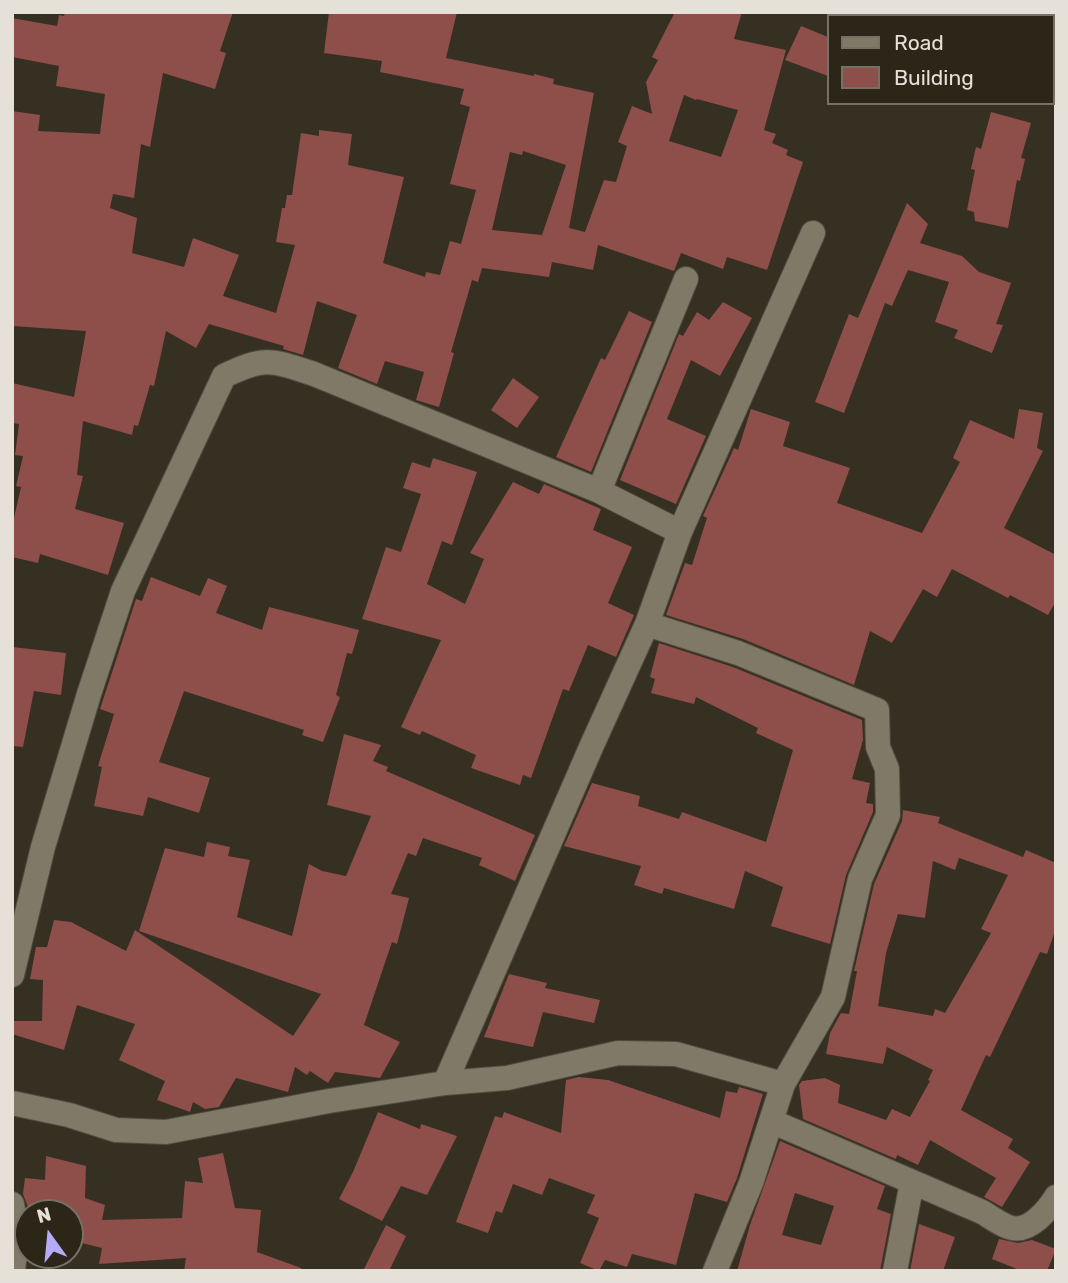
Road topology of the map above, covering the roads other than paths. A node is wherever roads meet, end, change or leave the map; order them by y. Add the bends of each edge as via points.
1 (813, 233) dead end
2 (686, 279) dead end
3 (598, 491) junction
4 (680, 532) junction
5 (647, 624) junction
6 (12, 975) edge
7 (445, 1083) junction
8 (783, 1084) junction
9 (12, 1103) edge
10 (771, 1121) junction
11 (912, 1182) junction
12 (1056, 1197) edge
13 (12, 1204) edge
14 (13, 1271) edge
15 (715, 1271) edge
16 (895, 1271) edge

1 - 4 street
2 - 3 street
3 - 4 street
3 - 6 street via 273,361 246,365 223,376 123,590 43,847
4 - 5 street
5 - 7 street
5 - 8 street via 737,653 877,710 878,747 887,769 888,815 860,879 833,997
7 - 8 street via 507,1078 618,1053 676,1054
7 - 9 street via 166,1132 116,1130
8 - 10 street
10 - 11 street
10 - 15 street
11 - 12 street via 1013,1228 1036,1220
11 - 16 street
13 - 14 street via 17,1233

